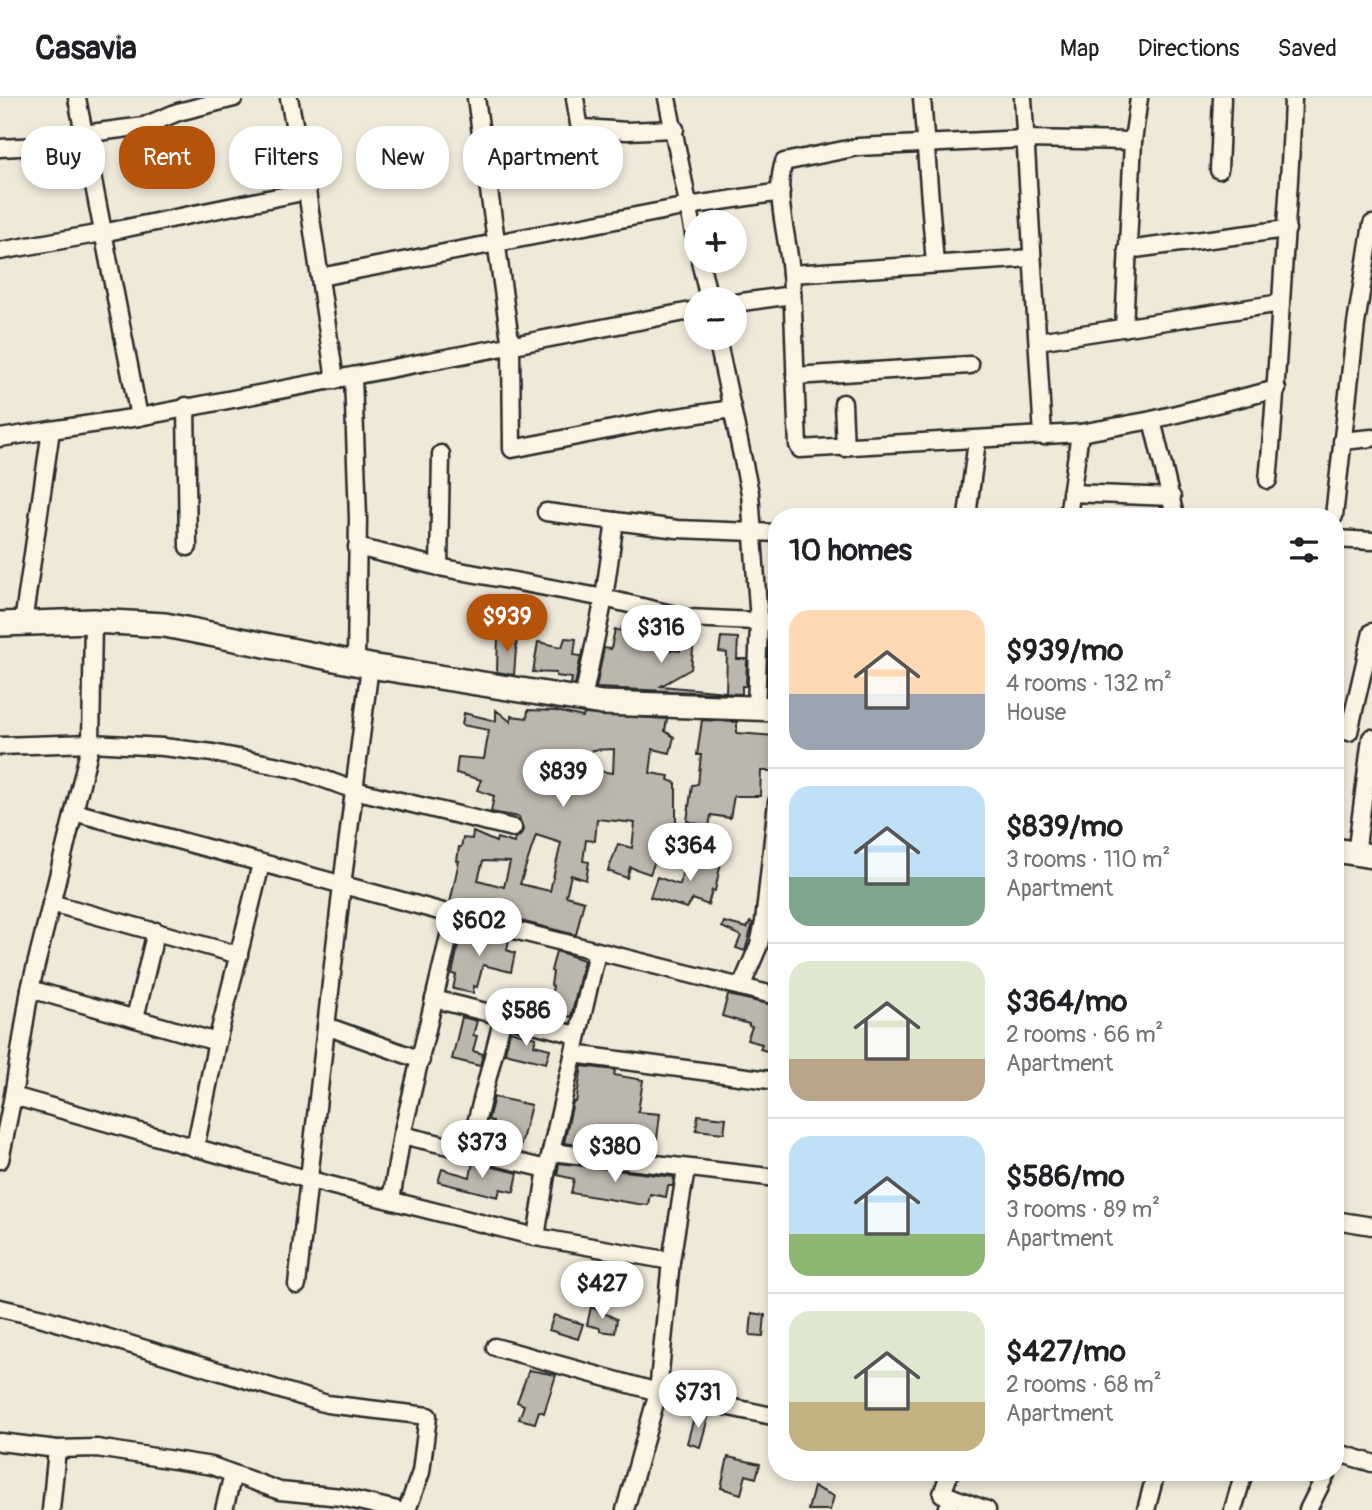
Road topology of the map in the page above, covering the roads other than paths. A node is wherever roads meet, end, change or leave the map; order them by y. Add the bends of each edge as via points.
1 (77, 98) edge
2 (234, 98) edge
3 (289, 98) edge
4 (476, 98) edge
5 (575, 98) edge
6 (667, 98) edge
7 (922, 98) edge
8 (1023, 98) edge
9 (1139, 98) edge
10 (1222, 98) edge
11 (1293, 98) edge
12 (82, 126) edge
13 (675, 129) junction
14 (105, 131) edge
15 (1025, 139) junction
16 (1133, 141) junction
17 (925, 145) junction
18 (21, 146) edge
19 (0, 148) edge
20 (1219, 170) dead end
21 (94, 189) edge
22 (307, 191) junction
23 (781, 192) junction
24 (688, 206) junction
25 (689, 210) edge
26 (1372, 224) edge
27 (1287, 229) junction
28 (103, 233) junction
29 (496, 243) junction
30 (0, 250) edge
31 (1127, 250) junction
32 (1032, 258) junction
33 (935, 264) junction
34 (791, 274) junction
35 (320, 277) junction
36 (792, 295) junction
37 (747, 301) edge
38 (1281, 303) junction
39 (684, 312) edge
40 (1364, 323) edge
41 (1125, 328) junction
42 (1038, 341) junction
43 (511, 347) junction
44 (720, 350) edge
45 (970, 365) dead end
46 (353, 376) junction
47 (795, 376) junction
48 (335, 380) junction
49 (1277, 389) junction
50 (843, 403) dead end
51 (186, 406) junction
52 (732, 409) junction
53 (139, 417) junction
54 (1152, 420) junction
55 (51, 430) junction
56 (1080, 433) junction
57 (1043, 436) junction
58 (0, 438) edge
59 (1372, 438) edge
60 (977, 441) junction
61 (1342, 441) junction
62 (845, 448) junction
63 (441, 454) dead end
64 (1268, 480) dead end
65 (1071, 493) junction
66 (1172, 498) junction
67 (968, 508) edge
68 (1069, 508) edge
69 (1174, 508) edge
70 (1335, 508) edge
71 (545, 512) dead end
72 (615, 521) junction
73 (753, 531) junction
74 (768, 532) edge
75 (1344, 540) edge
76 (1372, 541) edge
77 (188, 547) dead end
78 (358, 547) junction
79 (439, 568) junction
80 (604, 598) junction
81 (93, 621) junction
82 (759, 622) junction
83 (768, 622) edge
84 (11, 624) edge
85 (1372, 632) edge
86 (363, 664) junction
87 (583, 699) junction
88 (766, 708) edge
89 (1344, 723) edge
90 (1344, 731) edge
91 (1371, 738) edge
92 (91, 743) junction
93 (0, 746) edge
94 (354, 790) junction
95 (74, 811) junction
96 (513, 828) dead end
97 (1354, 854) edge
98 (261, 863) junction
99 (768, 885) edge
100 (342, 886) junction
101 (51, 903) junction
102 (454, 915) junction
103 (156, 931) junction
104 (597, 952) junction
105 (239, 955) junction
106 (741, 987) junction
107 (30, 989) junction
108 (768, 994) edge
109 (434, 999) junction
110 (503, 1017) junction
111 (135, 1018) junction
112 (326, 1026) junction
113 (577, 1035) junction
114 (216, 1042) junction
115 (573, 1054) junction
116 (421, 1060) junction
117 (768, 1080) edge
118 (13, 1096) junction
119 (402, 1135) junction
120 (195, 1147) junction
121 (469, 1151) junction
122 (551, 1152) junction
123 (0, 1160) edge
124 (547, 1169) junction
125 (686, 1169) junction
126 (768, 1177) edge
127 (310, 1180) junction
128 (391, 1200) junction
129 (1344, 1221) edge
130 (1372, 1226) edge
131 (536, 1237) junction
132 (671, 1261) junction
133 (297, 1285) dead end
134 (0, 1308) edge
135 (495, 1347) dead end
136 (658, 1392) junction
137 (768, 1415) edge
138 (0, 1442) edge
139 (57, 1449) junction
140 (1344, 1455) edge
141 (1372, 1463) edge
142 (233, 1474) junction
143 (947, 1481) edge
144 (1154, 1481) edge
145 (1241, 1481) edge
146 (1322, 1481) edge
147 (949, 1504) edge
148 (51, 1510) edge
149 (224, 1510) edge
150 (397, 1510) edge
151 (407, 1510) edge
152 (625, 1510) edge
153 (988, 1510) edge
154 (1146, 1510) edge
155 (1233, 1510) edge
156 (1308, 1510) edge

1 - 12 street
2 - 14 street via 144,126
3 - 22 street
4 - 29 street
5 - 13 street via 576,116 583,128
6 - 13 street
7 - 17 street
8 - 15 street
9 - 16 street
10 - 20 street
11 - 27 street
13 - 24 street
15 - 16 street
15 - 17 street
15 - 32 street
16 - 31 street
17 - 23 street via 858,147 784,162
17 - 33 street
18 - 19 street
21 - 28 street
22 - 28 street
22 - 35 street
23 - 24 street
23 - 34 street
24 - 25 street
24 - 29 street
26 - 40 street
27 - 31 street
27 - 38 street
28 - 30 street
28 - 53 street
29 - 35 street
29 - 43 street
31 - 41 street
32 - 33 street
32 - 42 street
33 - 34 street
34 - 36 street
35 - 48 street
36 - 37 street
36 - 47 street
38 - 41 street
38 - 49 street
39 - 43 street
40 - 61 street
41 - 42 street
42 - 57 street
43 - 46 street
43 - 52 street via 512,449
44 - 52 street
45 - 47 street
46 - 48 street
46 - 78 street
47 - 62 street via 800,449
48 - 51 street
49 - 54 street
49 - 64 street
50 - 62 street
51 - 53 street
51 - 77 street
52 - 73 street
53 - 55 street
54 - 56 street
54 - 66 street
55 - 58 street
55 - 84 street
56 - 57 street
56 - 65 street
57 - 60 street
59 - 61 street
60 - 62 street
60 - 67 street
61 - 70 street
63 - 79 street
65 - 66 street
65 - 68 street
66 - 69 street
71 - 72 street
72 - 73 street
72 - 80 street
73 - 74 street
73 - 82 street
75 - 76 street
78 - 79 street
78 - 86 street
79 - 80 street
80 - 82 street via 688,618
80 - 87 street
81 - 84 street
81 - 86 street via 165,625
81 - 92 street
82 - 83 street
82 - 88 street
85 - 89 street
86 - 87 street
86 - 94 street
87 - 88 street
90 - 91 street
91 - 97 street
92 - 93 street
92 - 94 street via 212,753 299,770
92 - 95 street
94 - 96 street
94 - 100 street
95 - 98 street
95 - 101 street
98 - 100 street
98 - 105 street
99 - 106 street via 759,945
100 - 102 street
100 - 112 street
101 - 103 street
101 - 107 street
102 - 104 street
102 - 109 street
103 - 105 street
103 - 111 street
104 - 106 street
104 - 113 street
105 - 114 street
106 - 108 street
107 - 111 street
107 - 118 street
109 - 110 street
109 - 116 street
110 - 113 street
110 - 121 street
111 - 114 street
112 - 116 street
112 - 127 street
113 - 115 street
114 - 120 street
115 - 117 street
115 - 122 street
116 - 119 street
118 - 120 street
118 - 123 street
119 - 121 street
119 - 128 street
120 - 127 street
121 - 124 street
122 - 124 street
122 - 125 street
124 - 131 street
125 - 126 street
125 - 132 street
127 - 128 street
127 - 133 street
128 - 131 street
129 - 130 street
131 - 132 street
132 - 136 street
134 - 151 street via 327,1404 428,1416 421,1472
135 - 136 street
136 - 137 street
136 - 152 street
138 - 139 street
139 - 142 street via 97,1448 212,1466
139 - 148 street
140 - 141 street
142 - 149 street
142 - 150 street via 280,1491 341,1497
143 - 147 street via 942,1494
144 - 154 street
145 - 155 street
146 - 156 street
147 - 153 street

